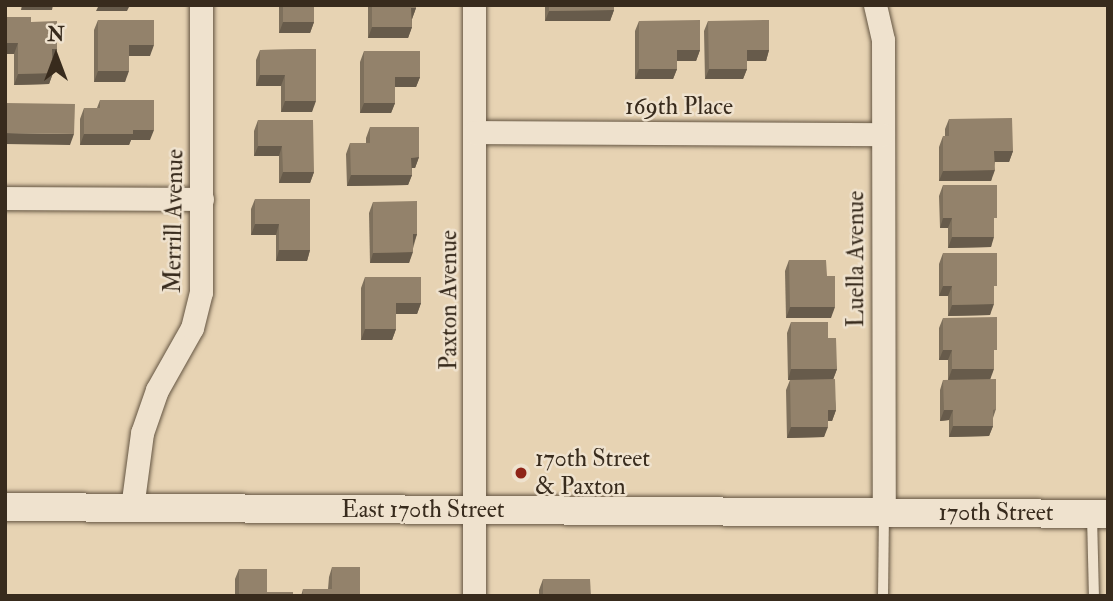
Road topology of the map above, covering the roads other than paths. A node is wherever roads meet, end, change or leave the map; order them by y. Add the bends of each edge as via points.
1 (201, 5) edge
2 (474, 5) edge
3 (875, 5) edge
4 (475, 132) junction
5 (882, 134) junction
6 (5, 198) edge
7 (202, 199) junction
8 (5, 508) edge
9 (132, 508) junction
10 (475, 510) junction
11 (884, 513) junction
12 (1100, 514) edge
13 (474, 596) edge
14 (883, 596) edge
15 (1094, 596) edge

1 - 7 street, Merrill Avenue
2 - 4 street, Paxton Avenue
3 - 5 street, Luella Avenue via 883,40
4 - 5 street, 169th Place
4 - 10 street, Paxton Avenue
5 - 11 street, Luella Avenue
6 - 7 street
7 - 9 street, Merrill Avenue via 201,292 192,328 157,390 142,433
8 - 9 street, East 170th Street
9 - 10 street, East 170th Street
10 - 11 street, East 170th Street
10 - 13 street, Paxton Avenue
11 - 12 street, 170th Street
11 - 14 lane
12 - 15 lane

